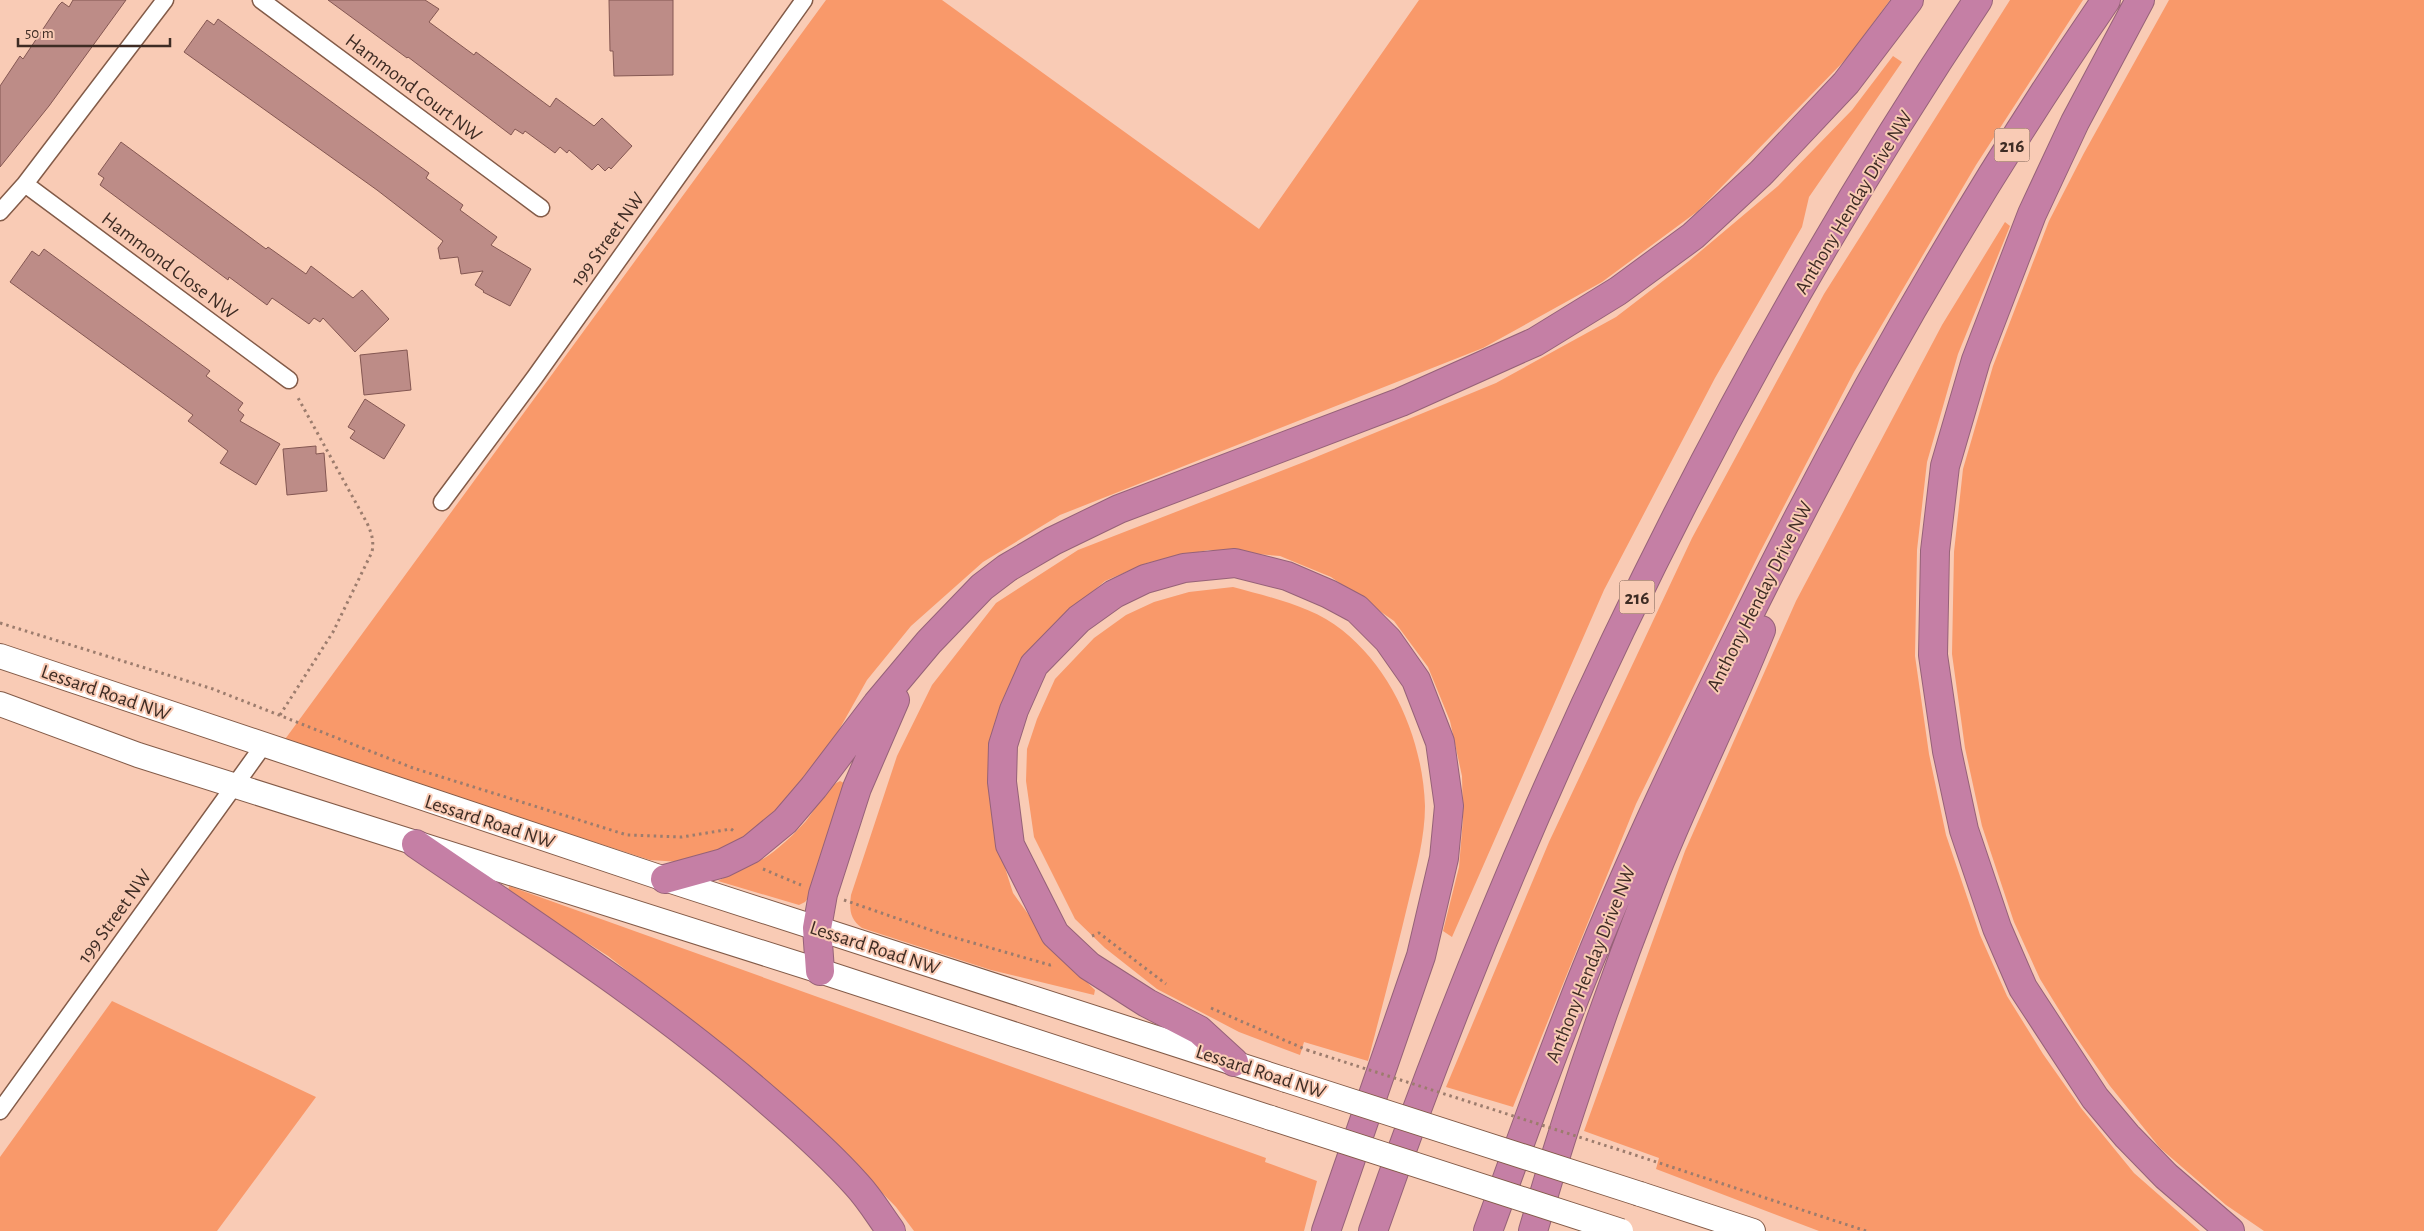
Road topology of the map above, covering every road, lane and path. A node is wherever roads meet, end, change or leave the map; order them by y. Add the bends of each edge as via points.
1 (165, 0) edge
2 (261, 0) edge
3 (804, 0) edge
4 (1909, 0) edge
5 (1978, 0) edge
6 (2106, 0) edge
7 (2140, 0) edge
8 (25, 184) junction
9 (541, 208) dead end
10 (0, 212) edge
11 (289, 380) joint
12 (1827, 462) junction
13 (442, 502) dead end
14 (0, 624) edge
15 (929, 642) junction
16 (0, 656) edge
17 (0, 704) edge
18 (280, 715) junction
19 (263, 746) junction
20 (235, 785) junction
21 (737, 834) dead end
22 (416, 844) junction
23 (761, 868) dead end
24 (666, 879) junction
25 (823, 894) junction
26 (817, 928) junction
27 (1090, 937) dead end
28 (1056, 961) dead end
29 (820, 971) junction
30 (1171, 986) dead end
31 (1210, 1007) dead end
32 (1234, 1062) junction
33 (0, 1111) edge
34 (891, 1231) edge
35 (1326, 1231) edge
36 (1372, 1231) edge
37 (1488, 1231) edge
38 (1532, 1231) edge
39 (1621, 1231) edge
40 (1752, 1231) edge
41 (1866, 1231) edge
42 (2230, 1231) edge

1 - 8 street
2 - 9 street, Hammond Court NW
3 - 13 street, 199 Street NW
4 - 15 highway via 1846,83 1761,173 1693,236 1618,291 1536,342 1401,402 1119,509 1053,542 1007,568 982,587
5 - 36 highway, Anthony Henday Drive NW / 216 via 1862,183 1778,328 1626,618 1509,874 1433,1062
6 - 12 highway, Anthony Henday Drive NW / 216 via 1932,276
7 - 42 highway via 2075,122 2036,206 1976,360 1945,466 1936,551 1934,655 1947,751 1964,830 1997,928 2023,988 2095,1098 2127,1136 2166,1176
8 - 10 street
8 - 11 street, Hammond Close NW
11 - 18 path via 367,523 373,544 333,632
12 - 37 highway, Anthony Henday Drive NW / 216 via 1676,763 1636,851 1593,951
12 - 38 highway via 1760,633 1651,884 1594,1042
14 - 18 path via 213,689
15 - 24 highway via 785,821 751,849 730,860
15 - 25 highway via 880,730 857,788
16 - 19 main road, Lessard Road NW
17 - 20 main road, Lessard Road NW via 138,755
18 - 21 path via 413,768 627,835 682,838 731,829
19 - 20 street, 199 Street NW
19 - 24 main road, Lessard Road NW
20 - 22 main road, Lessard Road NW
20 - 33 street, 199 Street NW
22 - 29 main road, Lessard Road NW
22 - 34 highway via 605,974 742,1077 858,1186
23 - 25 path
24 - 26 main road, Lessard Road NW
25 - 26 highway
25 - 28 path via 1041,963 1050,965
26 - 29 highway
26 - 32 main road, Lessard Road NW
27 - 30 path via 1099,933
29 - 39 main road, Lessard Road NW, bridge
31 - 41 path, bridge via 1307,1050
32 - 35 highway via 1198,1030 1088,966 1055,934 1010,844 1002,782 1003,745 1034,665 1078,619 1114,594 1145,579 1184,568 1235,563 1287,576 1329,594 1357,609 1388,640 1416,680 1440,742 1448,797 1444,858 1421,956
32 - 40 main road, Lessard Road NW, bridge

